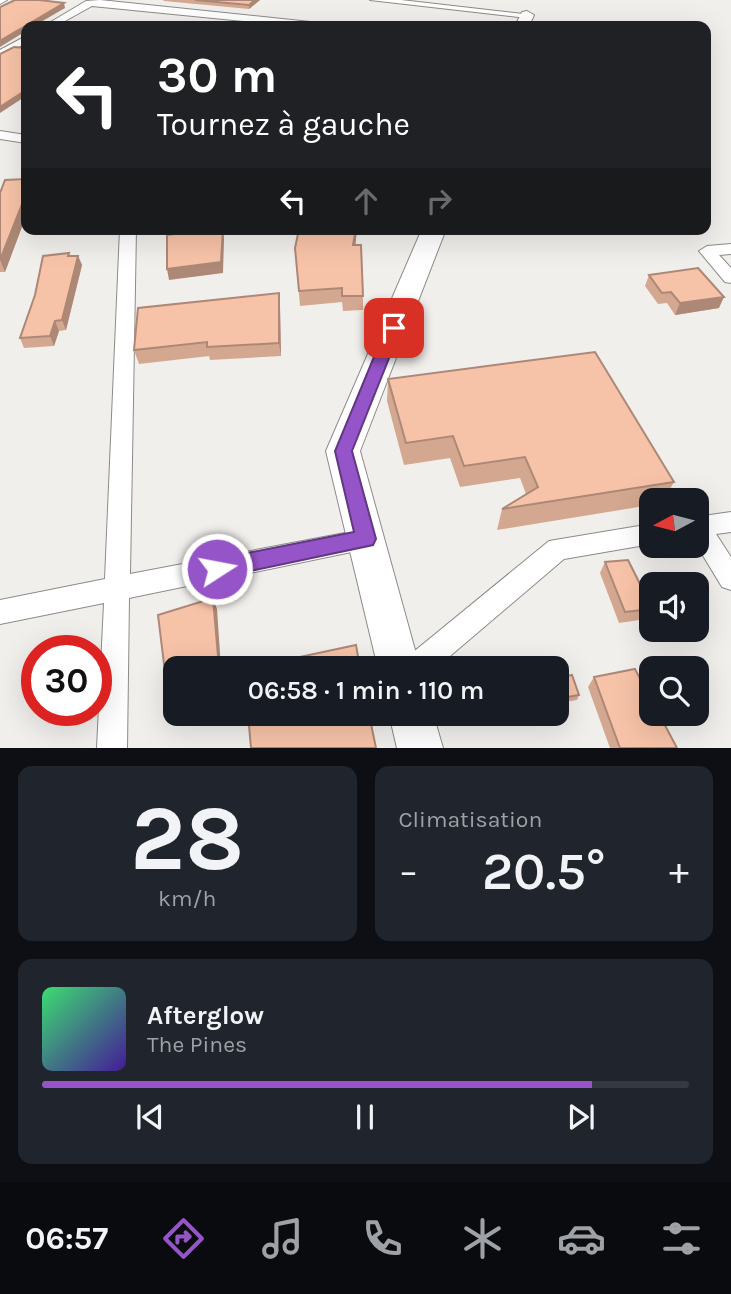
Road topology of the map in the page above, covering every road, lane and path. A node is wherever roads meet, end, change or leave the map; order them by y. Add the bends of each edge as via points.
1 (374, 0) edge
2 (92, 2) edge
3 (216, 16) junction
4 (59, 21) edge
5 (209, 21) edge
6 (262, 21) edge
7 (524, 21) edge
8 (21, 43) edge
9 (0, 54) edge
10 (0, 135) edge
11 (21, 138) edge
12 (128, 235) edge
13 (432, 235) edge
14 (731, 249) edge
15 (731, 278) edge
16 (731, 522) edge
17 (709, 525) edge
18 (639, 536) edge
19 (366, 539) junction
20 (709, 544) edge
21 (731, 579) edge
22 (117, 589) junction
23 (0, 612) edge
24 (396, 656) edge
25 (430, 656) edge
26 (414, 726) edge
27 (113, 748) edge
28 (420, 748) edge

1 - 7 street
2 - 3 street
2 - 4 street
3 - 5 street
3 - 6 street
8 - 9 street
10 - 11 street
12 - 22 street
13 - 19 main road via 343,451
14 - 15 street via 707,251
16 - 17 street
18 - 25 street via 558,549
19 - 22 street
19 - 24 main road
20 - 21 street
22 - 23 street
22 - 27 street
26 - 28 main road

